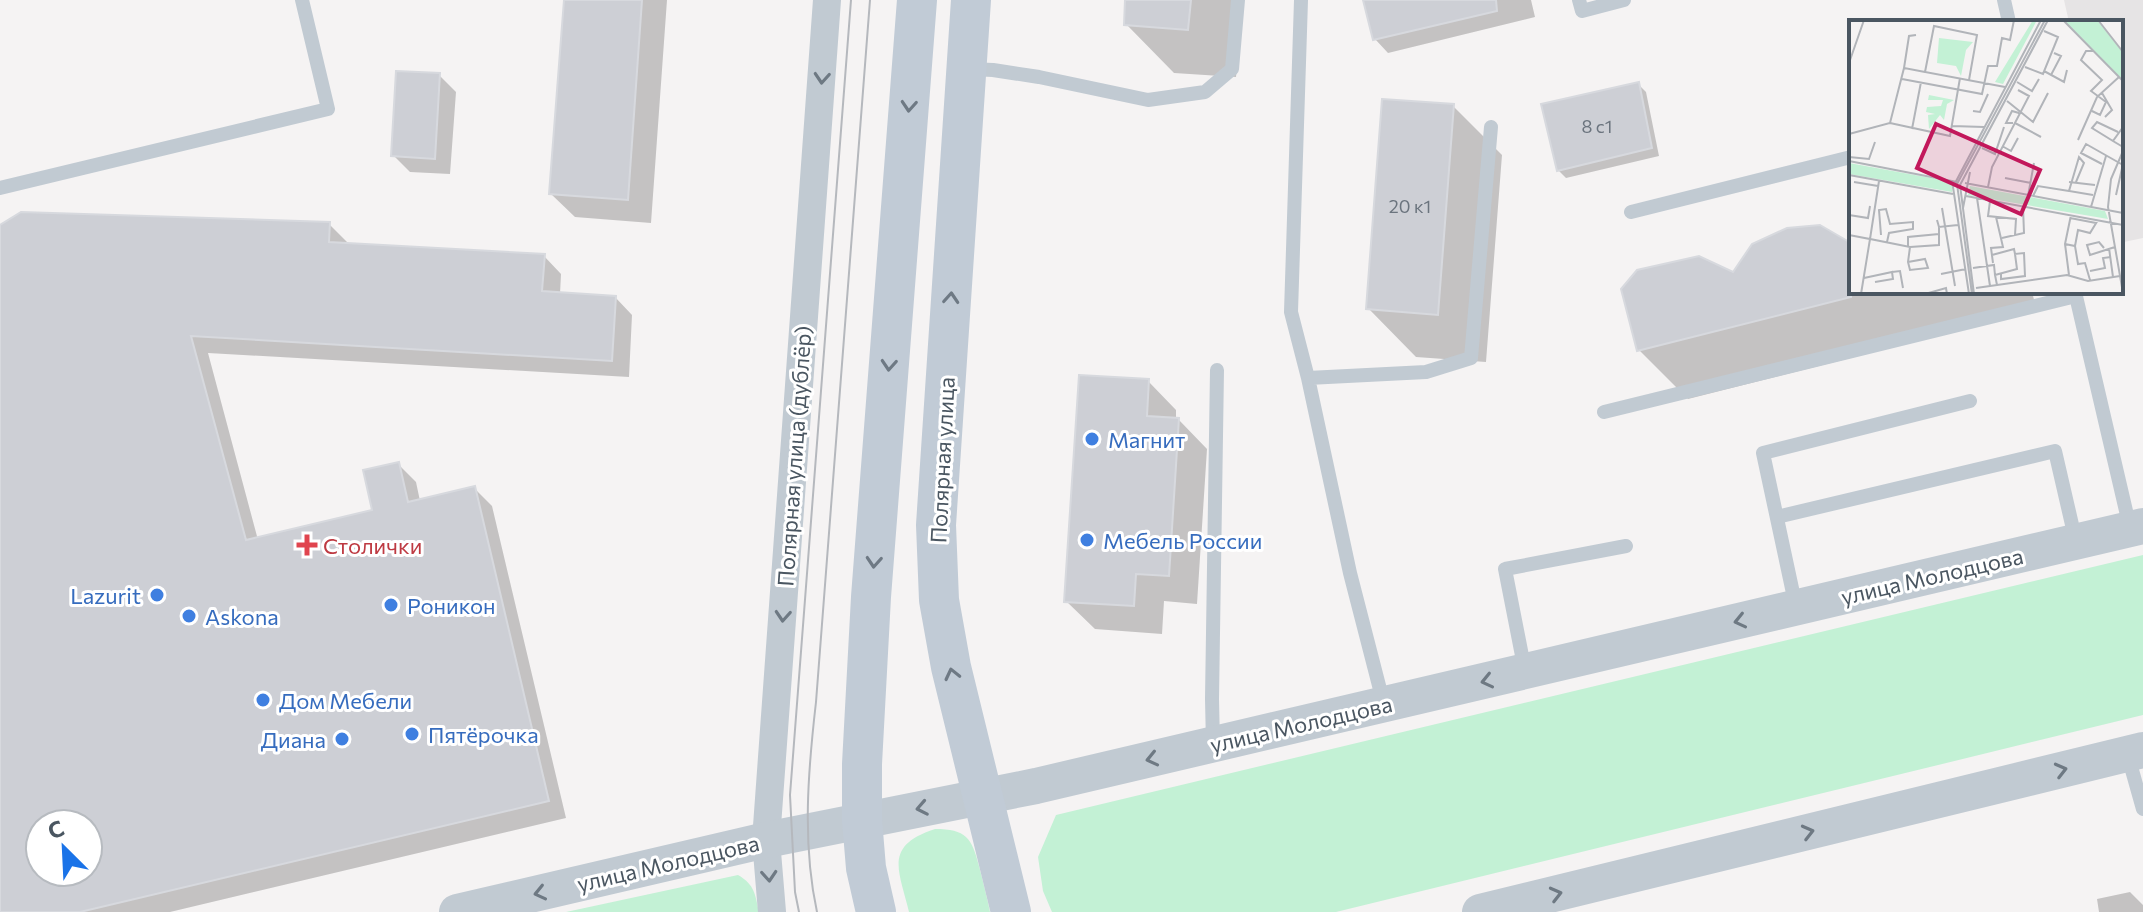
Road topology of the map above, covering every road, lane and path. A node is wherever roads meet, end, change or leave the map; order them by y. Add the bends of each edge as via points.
1 (302, 0) edge
2 (827, 0) edge
3 (917, 0) edge
4 (971, 0) edge
5 (1238, 0) edge
6 (1301, 0) edge
7 (1579, 0) edge
8 (1624, 0) edge
9 (2004, 0) edge
10 (2009, 20) edge
11 (966, 69) junction
12 (1491, 127) dead end
13 (1849, 158) edge
14 (0, 188) edge
15 (1631, 212) dead end
16 (2075, 294) edge
17 (1217, 370) dead end
18 (1308, 378) junction
19 (1970, 401) dead end
20 (1604, 412) dead end
21 (1777, 517) junction
22 (2136, 527) edge
23 (2076, 542) junction
24 (1626, 546) dead end
25 (1796, 608) junction
26 (1525, 672) junction
27 (1384, 705) junction
28 (1213, 745) junction
29 (2135, 752) edge
30 (982, 796) junction
31 (2143, 809) edge
32 (862, 820) junction
33 (766, 840) junction
34 (1502, 909) edge
35 (457, 912) edge
36 (772, 912) edge
37 (876, 912) edge
38 (1011, 912) edge

1 - 14 lane via 328,109
2 -> 33 street, Полярная улица (дублёр)
3 -> 32 main road via 871,597
4 - 11 main road, Полярная улица
5 - 11 lane via 1232,69 1205,92 1148,100 1039,77
6 - 18 lane via 1291,312
7 - 8 lane via 1582,11
9 - 10 lane
30 -> 11 main road, Полярная улица via 939,600 936,525
12 - 18 lane via 1471,358 1426,372
13 - 15 lane
16 - 20 lane
16 - 22 lane
17 - 28 lane
18 - 27 lane
19 - 21 lane via 1763,453
21 - 23 lane via 2055,451
21 - 25 lane
22 - 23 street, улица Молодцова
23 - 25 street, улица Молодцова
24 - 26 lane via 1505,569
25 -> 26 street, улица Молодцова
26 -> 27 street, улица Молодцова
27 - 28 street, улица Молодцова
28 -> 30 street, улица Молодцова
29 - 31 lane
34 -> 29 street
30 -> 32 street, улица Молодцова
30 - 38 main road, Полярная улица
32 - 33 street, улица Молодцова
32 - 37 main road
33 -> 35 street, улица Молодцова
33 -> 36 street, Полярная улица (дублёр)

